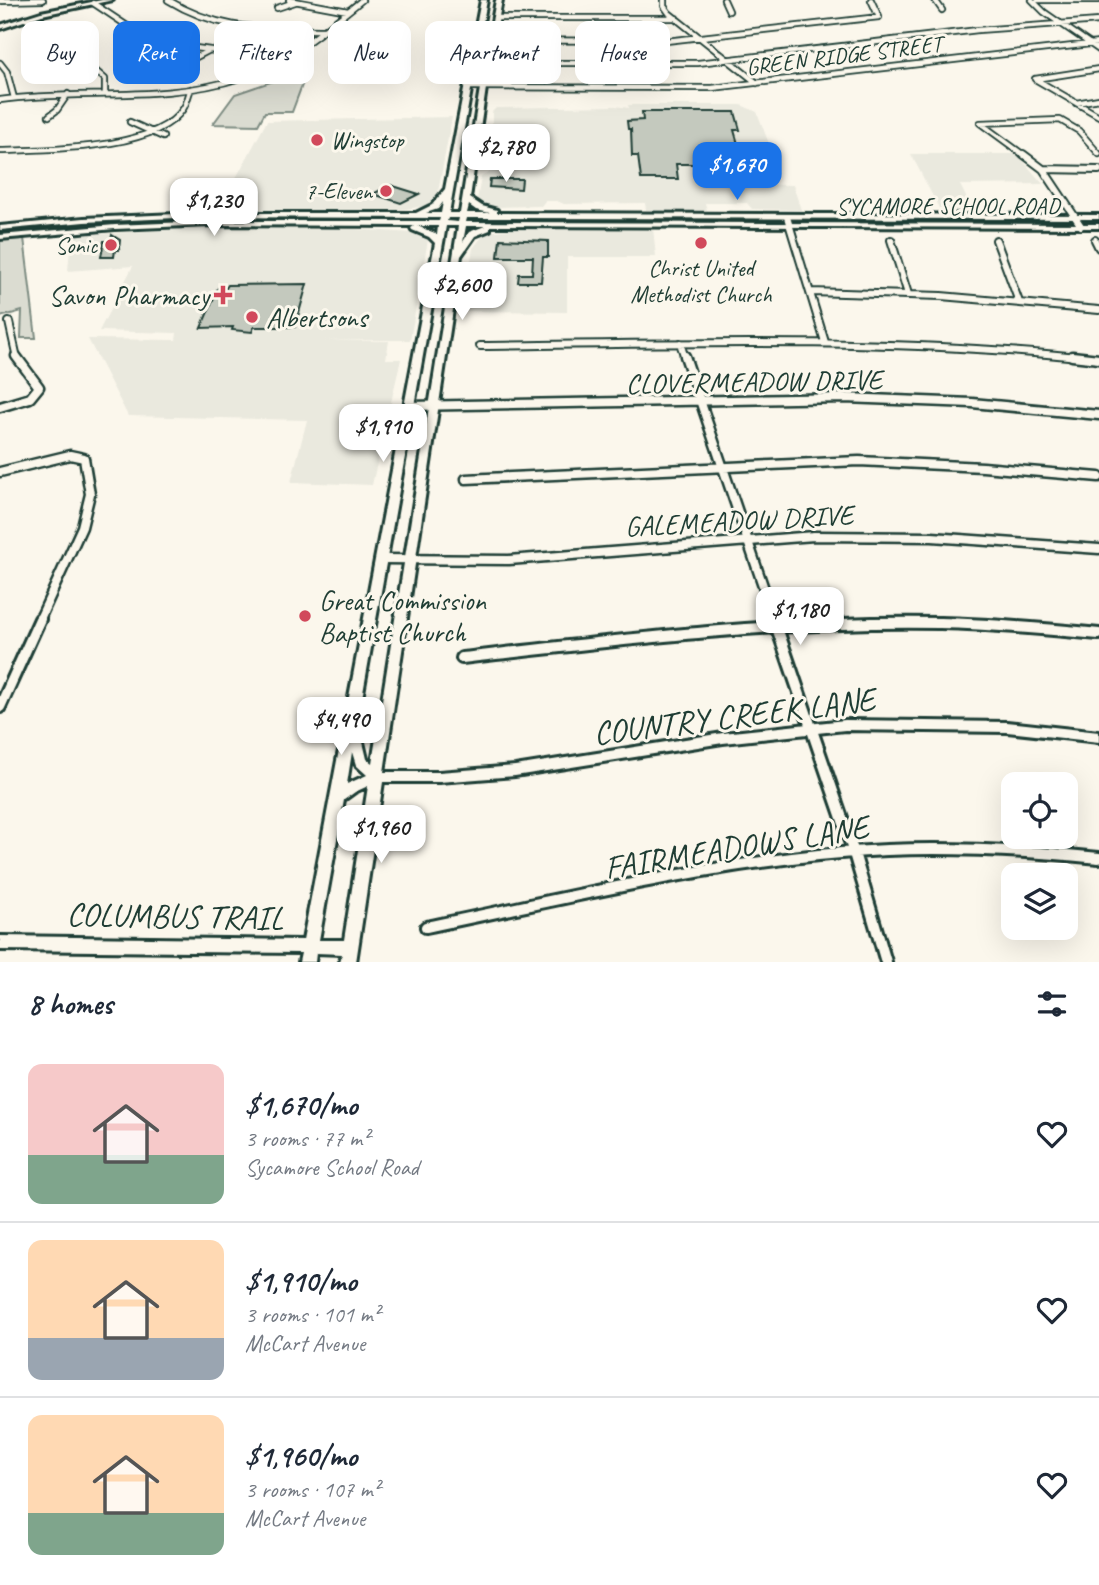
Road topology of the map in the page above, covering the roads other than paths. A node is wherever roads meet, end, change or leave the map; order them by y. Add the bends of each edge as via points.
1 (43, 0) edge
2 (110, 0) edge
3 (167, 0) edge
4 (289, 0) edge
5 (362, 0) edge
6 (484, 0) edge
7 (499, 0) edge
8 (664, 0) edge
9 (724, 0) edge
10 (871, 0) edge
11 (935, 0) edge
12 (1032, 0) edge
13 (1038, 0) edge
14 (1076, 0) edge
15 (1099, 0) edge
16 (0, 1) edge
17 (295, 2) junction
18 (93, 3) junction
19 (277, 8) dead end
20 (942, 10) dead end
21 (348, 11) junction
22 (729, 11) dead end
23 (495, 18) junction
24 (676, 18) junction
25 (25, 19) junction
26 (480, 21) edge
27 (494, 21) edge
28 (1099, 21) edge
29 (1058, 23) junction
30 (0, 27) edge
31 (324, 30) junction
32 (314, 36) edge
33 (701, 38) junction
34 (561, 40) edge
35 (1099, 43) edge
36 (1090, 44) junction
37 (1099, 50) edge
38 (208, 51) junction
39 (214, 52) edge
40 (200, 55) edge
41 (728, 60) junction
42 (0, 62) edge
43 (561, 63) edge
44 (1099, 69) edge
45 (7, 72) junction
46 (0, 74) edge
47 (757, 83) junction
48 (218, 84) edge
49 (468, 84) edge
50 (484, 84) edge
51 (467, 88) junction
52 (483, 88) junction
53 (191, 89) junction
54 (105, 93) junction
55 (68, 94) junction
56 (15, 97) junction
57 (1099, 99) edge
58 (0, 100) edge
59 (1076, 103) junction
60 (49, 116) dead end
61 (1099, 116) edge
62 (130, 122) dead end
63 (460, 122) junction
64 (153, 133) junction
65 (458, 133) junction
66 (476, 133) junction
67 (163, 137) dead end
68 (475, 146) junction
69 (0, 151) edge
70 (1099, 154) edge
71 (1043, 169) junction
72 (1099, 170) edge
73 (449, 188) junction
74 (467, 200) junction
75 (409, 215) junction
76 (528, 216) junction
77 (1075, 217) junction
78 (1099, 217) edge
79 (289, 219) junction
80 (444, 220) junction
81 (463, 220) junction
82 (643, 221) junction
83 (789, 221) junction
84 (913, 221) junction
85 (83, 224) junction
86 (380, 224) junction
87 (504, 225) junction
88 (1081, 226) junction
89 (1099, 226) edge
90 (0, 228) edge
91 (0, 237) edge
92 (891, 240) dead end
93 (996, 240) dead end
94 (1095, 240) dead end
95 (440, 244) junction
96 (1099, 248) edge
97 (457, 260) junction
98 (811, 292) junction
99 (908, 294) junction
100 (429, 302) junction
101 (450, 302) junction
102 (1019, 302) junction
103 (1099, 310) edge
104 (9, 322) dead end
105 (825, 342) junction
106 (680, 343) junction
107 (12, 344) junction
108 (480, 346) dead end
109 (0, 347) edge
110 (1099, 359) edge
111 (699, 400) junction
112 (409, 406) junction
113 (435, 406) junction
114 (0, 407) edge
115 (1099, 415) edge
116 (721, 465) junction
117 (0, 472) edge
118 (1099, 477) edge
119 (466, 479) dead end
120 (747, 540) junction
121 (1099, 550) edge
122 (382, 559) junction
123 (411, 560) junction
124 (777, 626) junction
125 (1099, 634) edge
126 (461, 658) dead end
127 (0, 707) edge
128 (352, 716) junction
129 (812, 728) junction
130 (1099, 737) edge
131 (377, 777) junction
132 (336, 798) junction
133 (854, 853) junction
134 (1099, 858) edge
135 (426, 927) dead end
136 (0, 943) edge
137 (308, 954) edge
138 (349, 955) edge
139 (886, 962) edge

1 - 16 street
2 - 18 main road
3 - 31 street via 220,25
4 - 17 street
5 - 21 street
6 - 26 main road
7 - 23 main road
8 - 24 street
9 - 22 street
10 - 33 street via 879,17
11 - 20 street
12 - 29 street
13 - 14 street
14 - 15 street
17 - 19 street
17 - 21 street
18 - 25 main road
18 - 38 street via 149,39
21 - 31 street
23 - 24 street
23 - 27 main road
24 - 33 street
25 - 30 main road
25 - 54 street via 46,27 105,79
28 - 29 street
29 - 36 street
29 - 41 street
31 - 32 street
33 - 34 street
33 - 41 street
35 - 36 street, GREEN RIDGE STREET
36 - 37 street
36 - 47 street, GREEN RIDGE STREET
38 - 39 street
38 - 40 street
41 - 43 street
41 - 47 street
42 - 45 street
44 - 59 street via 1035,79
45 - 46 street
45 - 56 street
47 - 52 street, GREEN RIDGE STREET via 679,90
48 - 53 street
49 - 51 main road
50 - 52 main road
51 - 52 street, GREEN RIDGE STREET
51 - 63 main road
52 - 66 main road
53 - 54 street
53 - 64 street via 184,109 167,127
54 - 55 street
55 - 56 street
55 - 60 street
56 - 58 street
57 - 59 street
59 - 61 street
62 - 64 street
63 - 65 main road
63 - 66 main road via 468,132
64 - 67 street
64 - 69 street via 112,143
65 - 68 main road via 467,135
65 - 73 main road
66 - 68 main road
68 - 74 main road
70 - 71 street via 1079,131 1060,120 980,124
71 - 72 street
71 - 77 street
73 - 75 main road via 435,207
73 - 80 main road
74 - 76 main road via 489,211
74 - 81 main road
75 - 79 main road, SYCAMORE SCHOOL ROAD
75 - 80 main road, SYCAMORE SCHOOL ROAD
76 - 81 main road, SYCAMORE SCHOOL ROAD
76 - 82 main road, SYCAMORE SCHOOL ROAD
77 - 78 main road, SYCAMORE SCHOOL ROAD
77 - 84 main road, SYCAMORE SCHOOL ROAD
77 - 88 street
79 - 85 main road, SYCAMORE SCHOOL ROAD
79 - 86 main road, SYCAMORE SCHOOL ROAD
80 - 81 main road, SYCAMORE SCHOOL ROAD
80 - 86 main road, SYCAMORE SCHOOL ROAD
80 - 95 main road
81 - 87 main road, SYCAMORE SCHOOL ROAD
81 - 97 main road
82 - 83 main road, SYCAMORE SCHOOL ROAD
82 - 87 main road, SYCAMORE SCHOOL ROAD
83 - 84 main road, SYCAMORE SCHOOL ROAD
83 - 98 street
84 - 88 main road, SYCAMORE SCHOOL ROAD
85 - 90 main road, SYCAMORE SCHOOL ROAD
85 - 91 main road, SYCAMORE SCHOOL ROAD
86 - 95 main road via 416,228
87 - 97 main road via 472,234
88 - 89 main road, SYCAMORE SCHOOL ROAD
92 - 99 street
93 - 102 street
94 - 96 street
95 - 100 main road
97 - 101 main road
98 - 99 street
98 - 105 street
99 - 102 street
100 - 101 main road
100 - 112 main road
101 - 113 main road
102 - 103 street
104 - 107 street
105 - 106 street
105 - 110 street via 975,347
106 - 108 street
106 - 111 street
107 - 109 street
107 - 114 street via 39,387 30,398
111 - 113 street, CLOVERMEADOW DRIVE
111 - 115 street, CLOVERMEADOW DRIVE via 932,400
111 - 116 street
112 - 113 street, CLOVERMEADOW DRIVE
112 - 122 main road
113 - 123 main road
116 - 118 street via 925,463
116 - 119 street
116 - 120 street
117 - 127 street via 80,456 90,494 82,527
120 - 121 street, GALEMEADOW DRIVE via 932,537
120 - 123 street, GALEMEADOW DRIVE via 509,560
120 - 124 street
122 - 123 street, GALEMEADOW DRIVE
122 - 128 main road
123 - 131 main road
124 - 125 street via 939,622
124 - 126 street
124 - 129 street
128 - 131 main road via 361,761
128 - 132 main road
129 - 130 main road, COUNTRY CREEK LANE via 905,724 1007,727
129 - 131 main road, COUNTRY CREEK LANE via 515,771
129 - 133 street
131 - 132 main road
131 - 138 main road
132 - 137 main road
133 - 134 street, FAIRMEADOWS LANE via 952,848
133 - 135 street, FAIRMEADOWS LANE via 753,864
133 - 139 street
136 - 137 main road, COLUMBUS TRAIL
137 - 138 main road, COLUMBUS TRAIL

